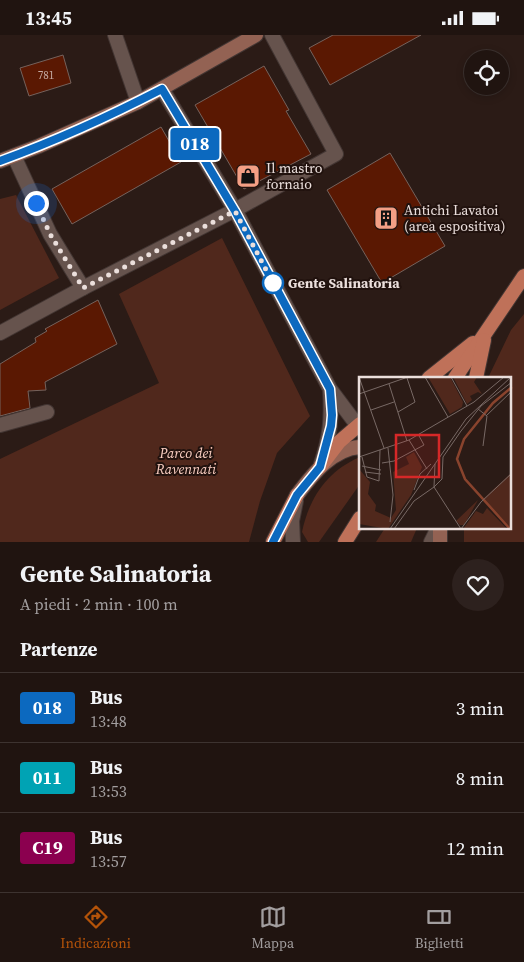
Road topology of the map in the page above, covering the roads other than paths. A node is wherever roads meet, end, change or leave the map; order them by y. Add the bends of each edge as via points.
1 (114, 35) edge
2 (256, 35) edge
3 (272, 35) edge
4 (162, 89) junction
5 (138, 102) junction
6 (14, 156) junction
7 (0, 161) edge
8 (235, 211) junction
9 (524, 276) edge
10 (83, 288) junction
11 (0, 333) edge
12 (486, 333) junction
13 (430, 377) edge
14 (456, 377) edge
15 (476, 377) edge
16 (330, 389) junction
17 (47, 413) dead end
18 (0, 425) edge
19 (359, 426) edge
20 (359, 447) edge
21 (320, 467) junction
22 (297, 495) junction
23 (359, 520) edge
24 (438, 529) edge
25 (439, 529) edge
26 (273, 542) edge
27 (293, 542) edge
28 (345, 542) edge
29 (431, 542) edge
30 (440, 542) edge

1 - 5 street
2 - 4 main road
3 - 8 street via 336,154
4 - 5 main road
4 - 8 street
5 - 6 main road
6 - 7 main road
6 - 10 street via 50,234
8 - 10 street
8 - 16 street
9 - 12 main road
10 - 11 street
12 - 13 main road
12 - 14 main road
12 - 15 main road
16 - 19 street
16 - 21 street via 331,426
17 - 18 street
19 - 21 main road via 339,442
20 - 21 main road via 342,453
21 - 22 main road
22 - 26 main road
22 - 27 street via 292,521
23 - 28 main road
24 - 29 street
25 - 30 main road

